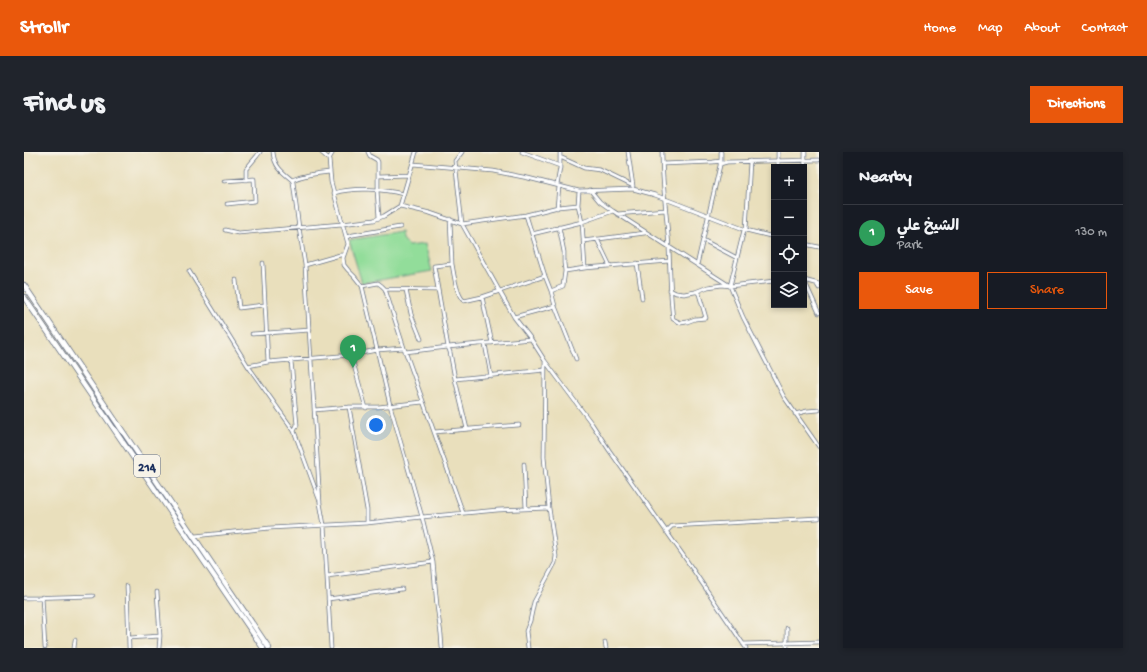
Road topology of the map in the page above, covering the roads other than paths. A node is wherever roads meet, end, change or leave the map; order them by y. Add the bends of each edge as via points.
1 (260, 152) edge
2 (273, 152) edge
3 (321, 152) edge
4 (332, 152) edge
5 (368, 152) edge
6 (416, 152) edge
7 (462, 152) edge
8 (522, 152) edge
9 (628, 152) edge
10 (662, 152) edge
11 (721, 152) edge
12 (778, 152) edge
13 (805, 152) edge
14 (560, 153) edge
15 (329, 159) junction
16 (805, 160) junction
17 (819, 160) edge
18 (750, 161) junction
19 (778, 161) junction
20 (720, 162) junction
21 (413, 164) junction
22 (662, 164) junction
23 (560, 166) junction
24 (457, 167) junction
25 (330, 172) junction
26 (409, 174) junction
27 (379, 176) junction
28 (246, 180) junction
29 (292, 180) junction
30 (224, 181) dead end
31 (558, 185) junction
32 (633, 187) junction
33 (378, 190) junction
34 (579, 190) junction
35 (590, 190) junction
36 (334, 192) junction
37 (403, 194) junction
38 (664, 198) junction
39 (804, 200) edge
40 (227, 204) dead end
41 (578, 205) junction
42 (400, 206) junction
43 (557, 208) junction
44 (665, 210) junction
45 (613, 211) junction
46 (617, 214) junction
47 (526, 215) junction
48 (708, 216) junction
49 (379, 218) junction
50 (450, 220) junction
51 (582, 222) junction
52 (342, 224) junction
53 (462, 224) junction
54 (400, 227) dead end
55 (559, 227) junction
56 (299, 228) junction
57 (225, 230) dead end
58 (745, 230) junction
59 (646, 233) junction
60 (532, 234) junction
61 (771, 236) edge
62 (346, 237) junction
63 (597, 239) junction
64 (703, 240) junction
65 (583, 241) junction
66 (807, 245) edge
67 (669, 247) junction
68 (819, 247) edge
69 (344, 255) junction
70 (737, 258) junction
71 (669, 261) junction
72 (262, 262) dead end
73 (637, 263) junction
74 (452, 264) junction
75 (305, 265) junction
76 (697, 265) junction
77 (610, 266) junction
78 (585, 268) junction
79 (188, 270) dead end
80 (565, 271) junction
81 (545, 276) junction
82 (236, 280) dead end
83 (771, 281) edge
84 (818, 283) edge
85 (24, 285) edge
86 (362, 286) junction
87 (730, 286) junction
88 (819, 288) edge
89 (384, 289) junction
90 (406, 290) junction
91 (438, 290) junction
92 (670, 290) junction
93 (498, 291) junction
94 (551, 291) junction
95 (697, 292) junction
96 (24, 297) edge
97 (482, 297) junction
98 (642, 298) dead end
99 (264, 305) junction
100 (555, 306) junction
101 (819, 314) edge
102 (514, 317) junction
103 (310, 330) junction
104 (266, 333) junction
105 (252, 334) dead end
106 (421, 339) dead end
107 (532, 339) junction
108 (492, 343) junction
109 (485, 344) junction
110 (448, 347) junction
111 (377, 350) junction
112 (404, 350) junction
113 (351, 355) junction
114 (312, 358) junction
115 (576, 359) dead end
116 (291, 361) junction
117 (545, 361) junction
118 (268, 362) junction
119 (248, 366) junction
120 (545, 370) junction
121 (491, 376) junction
122 (455, 379) junction
123 (423, 402) junction
124 (390, 405) junction
125 (349, 407) junction
126 (366, 408) junction
127 (314, 410) junction
128 (819, 410) edge
129 (795, 414) junction
130 (518, 425) dead end
131 (467, 430) junction
132 (294, 431) junction
133 (434, 432) junction
134 (819, 439) edge
135 (814, 441) junction
136 (819, 447) edge
137 (524, 464) dead end
138 (320, 503) junction
139 (549, 508) junction
140 (526, 509) junction
141 (463, 514) junction
142 (422, 517) junction
143 (819, 518) edge
144 (367, 523) junction
145 (324, 524) junction
146 (666, 532) junction
147 (195, 536) junction
148 (433, 562) junction
149 (327, 576) junction
150 (128, 586) dead end
151 (402, 589) dead end
152 (157, 592) dead end
153 (94, 596) dead end
154 (24, 598) edge
155 (42, 598) junction
156 (328, 599) junction
157 (787, 628) dead end
158 (160, 636) junction
159 (129, 638) junction
160 (75, 640) dead end
161 (605, 642) dead end
162 (819, 642) edge
163 (787, 643) junction
164 (743, 644) junction
165 (45, 648) edge
166 (74, 648) edge
167 (129, 648) edge
168 (159, 648) edge
169 (263, 648) edge
170 (269, 648) edge
171 (331, 648) edge
172 (442, 648) edge
173 (528, 648) edge
174 (606, 648) edge
175 (746, 648) edge
176 (787, 648) edge

1 - 28 street via 246,169
2 - 29 street via 278,168
3 - 15 street
4 - 15 street
5 - 27 street via 377,160
6 - 21 street
7 - 24 street via 456,162
8 - 23 street
9 - 32 street
10 - 22 street
11 - 20 street
12 - 19 street
13 - 16 street
14 - 23 street
14 - 32 street via 584,168 600,170
15 - 25 street
16 - 17 street
16 - 19 street
16 - 39 street
18 - 19 street
18 - 20 street
18 - 58 street
20 - 22 street
20 - 48 street
21 - 24 street
21 - 26 street
22 - 38 street
23 - 31 street
24 - 31 street via 493,171
24 - 53 street
25 - 29 street
25 - 36 street
26 - 27 street
26 - 37 street
27 - 33 street
28 - 30 street
28 - 40 street via 254,179 255,201
29 - 56 street
31 - 34 street
31 - 43 street
32 - 35 street
32 - 38 street
33 - 36 street
33 - 37 street
33 - 49 street
34 - 35 street
34 - 41 street
35 - 45 street via 600,202
36 - 52 street
37 - 42 street
38 - 44 street
38 - 48 street
41 - 43 street
41 - 51 street
42 - 49 street
42 - 50 street
43 - 47 street
44 - 46 street
44 - 67 street
45 - 46 street
45 - 51 street
46 - 59 street
47 - 53 street
47 - 60 street
48 - 58 street
48 - 64 street
49 - 52 street
50 - 53 street
50 - 74 street
51 - 55 street
51 - 65 street
52 - 56 street
52 - 62 street
53 - 93 street
54 - 62 street
55 - 60 street
55 - 80 street
56 - 57 street via 238,232
56 - 75 street
58 - 61 street
58 - 70 street
59 - 63 street
59 - 67 street
60 - 81 street
62 - 69 street via 348,244
63 - 65 street
63 - 77 street
64 - 70 street
64 - 76 street
65 - 78 street
66 - 68 street
67 - 71 street
67 - 76 street
69 - 75 street
69 - 86 street via 344,265
70 - 87 street
71 - 73 street
71 - 92 street
72 - 99 street
73 - 77 street
73 - 98 street
74 - 91 street via 434,266
74 - 97 street via 460,298 464,301
75 - 103 street
76 - 87 street
77 - 78 street
78 - 80 street
79 - 119 street
80 - 94 street via 563,286
81 - 93 street
81 - 94 street
82 - 99 street via 239,308
83 - 87 street
84 - 88 street
84 - 101 street via 804,280
85 - 147 highway, 214
86 - 89 street via 378,283
86 - 111 street
87 - 95 street via 708,287
87 - 129 street via 743,317
89 - 90 street
89 - 112 street
90 - 91 street
90 - 106 street via 411,314
91 - 110 street
92 - 95 street via 681,294
92 - 95 street via 673,319 681,323 706,318
93 - 97 street
93 - 102 street
94 - 100 street
96 - 169 highway, 214
97 - 108 street
99 - 104 street
100 - 102 street
100 - 115 street
102 - 107 street
103 - 104 street
103 - 114 street
104 - 105 street
104 - 118 street
107 - 108 street
107 - 117 street
108 - 109 street
109 - 110 street
109 - 121 street
110 - 112 street
110 - 122 street
111 - 112 street
111 - 113 street
111 - 124 street
112 - 123 street
113 - 114 street
113 - 126 street
114 - 116 street
114 - 127 street
116 - 118 street
116 - 132 street via 297,425
117 - 120 street
117 - 146 street
118 - 119 street
119 - 132 street
120 - 121 street
120 - 139 street via 544,457
121 - 122 street
122 - 131 street
123 - 124 street
123 - 133 street
124 - 126 street
124 - 142 street
125 - 126 street
125 - 127 street
125 - 144 street
127 - 138 street
128 - 129 street
129 - 135 street
130 - 131 street
131 - 133 street
132 - 138 street
133 - 141 street
134 - 135 street
135 - 136 street
137 - 140 street
138 - 145 street
139 - 140 street
139 - 173 street via 555,563 534,602 526,631
140 - 141 street
141 - 142 street
142 - 144 street
142 - 148 street
143 - 146 street via 677,525
144 - 145 street
145 - 147 street
145 - 149 street
146 - 164 street
147 - 170 highway, 214
148 - 149 street
148 - 172 street
149 - 156 street
150 - 159 street
151 - 156 street
152 - 158 street
153 - 155 street
154 - 155 street
155 - 165 street
156 - 171 street
157 - 163 street
158 - 159 street
158 - 168 street
159 - 167 street
160 - 166 street
161 - 174 street
162 - 163 street
163 - 164 street
163 - 176 street
164 - 175 street

